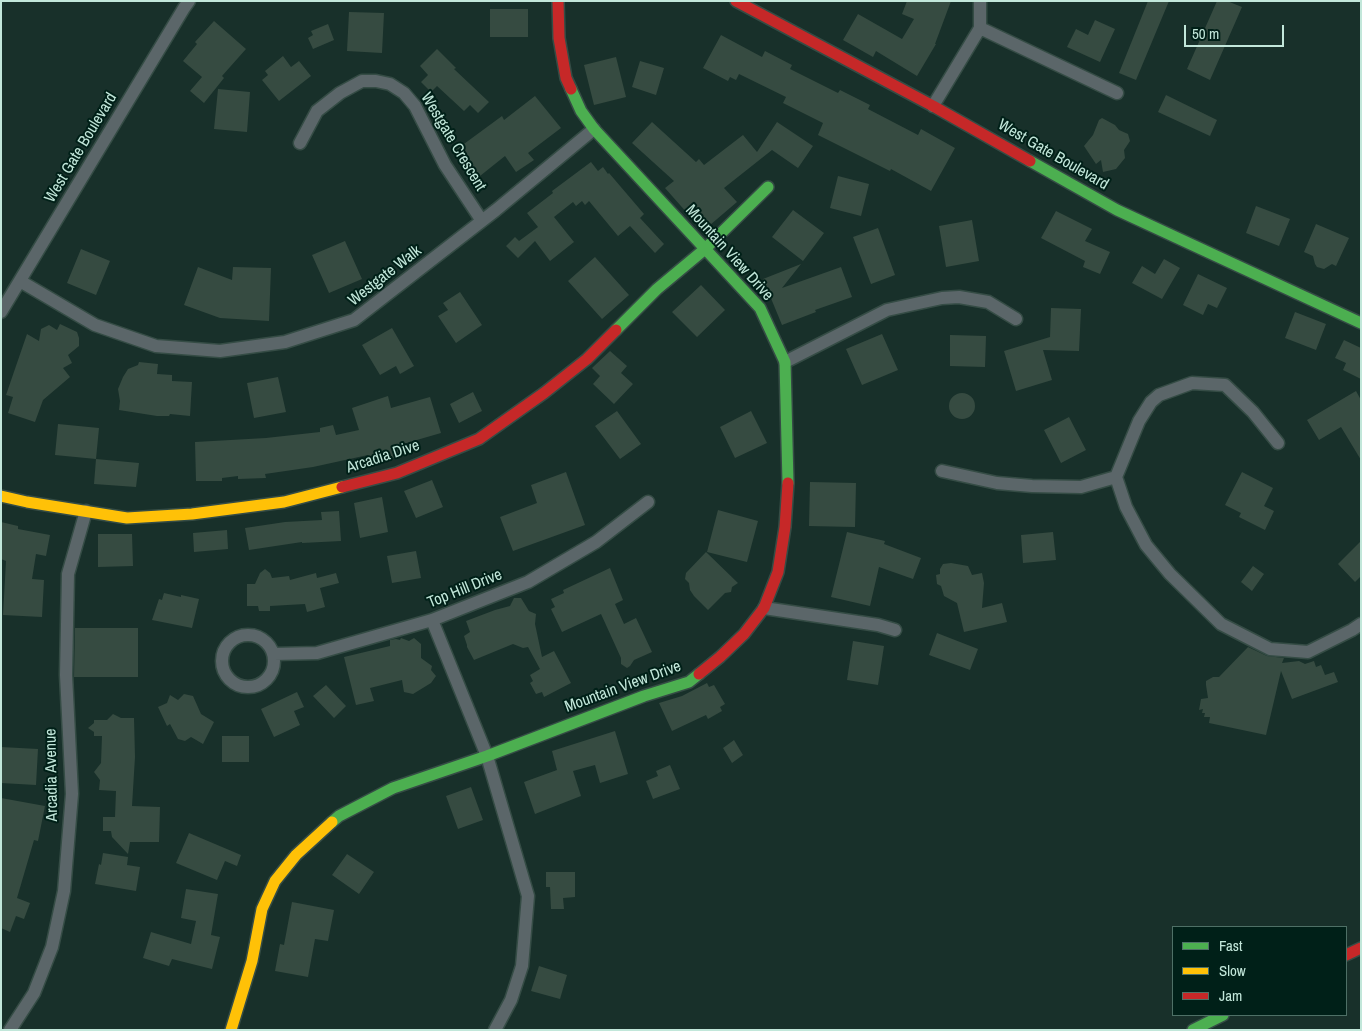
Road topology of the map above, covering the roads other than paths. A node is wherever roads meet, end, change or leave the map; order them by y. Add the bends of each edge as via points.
1 (190, 1) edge
2 (558, 1) edge
3 (736, 1) edge
4 (980, 1) edge
5 (980, 28) junction
6 (1117, 93) dead end
7 (933, 106) junction
8 (594, 129) junction
9 (300, 142) dead end
10 (768, 187) dead end
11 (482, 221) junction
12 (705, 249) junction
13 (20, 280) junction
14 (1, 312) edge
15 (1016, 319) dead end
16 (1361, 323) edge
17 (786, 362) junction
18 (1278, 443) dead end
19 (942, 471) dead end
20 (1116, 477) junction
21 (1, 496) edge
22 (648, 502) dead end
23 (86, 511) junction
24 (764, 608) junction
25 (432, 620) junction
26 (1361, 624) edge
27 (895, 630) dead end
28 (274, 654) junction
29 (488, 756) junction
30 (1361, 948) edge
31 (1347, 955) edge
32 (1222, 1016) edge
33 (10, 1030) edge
34 (231, 1030) edge
35 (495, 1030) edge
36 (1193, 1030) edge

1 - 13 street, West Gate Boulevard
2 - 8 street, Mountain View Drive via 559,38 566,78
3 - 7 street, West Gate Boulevard
4 - 5 street
5 - 6 street
5 - 7 street
7 - 16 street, West Gate Boulevard via 1117,210
8 - 11 street, Westgate Walk
8 - 12 street, Mountain View Drive
9 - 11 street, Westgate Crescent via 317,111 340,93 362,81 390,84 415,106 445,166
10 - 12 street, Arcadia Dive
11 - 13 street, Westgate Walk via 354,320 285,342 220,351 156,346 95,325
12 - 17 street, Mountain View Drive via 760,308
12 - 23 street, Arcadia Dive via 657,289 587,359 480,439 397,473 284,502 192,514 127,518
13 - 14 street, West Gate Boulevard
15 - 17 street via 988,302 942,298 887,310
17 - 24 street, Mountain View Drive via 789,472 785,527 778,572
18 - 20 street via 1254,412 1225,385 1192,383 1159,395 1151,402 1139,421
19 - 20 street via 997,483 1032,486 1081,487
20 - 26 street via 1126,507 1146,546 1221,624 1270,650 1308,652
21 - 23 street, Arcadia Dive
22 - 25 street, Top Hill Drive via 596,542 528,582
23 - 33 street, Arcadia Avenue via 68,574 66,675 72,794 64,891 52,947 34,993
24 - 27 street
24 - 29 street, Mountain View Drive via 744,634 688,682
25 - 28 street, Top Hill Drive via 317,653
25 - 29 street
28 - 28 street via 264,640 246,635 230,642 222,658 223,666 231,681 246,687 255,686 269,678 275,662
29 - 34 street, Mountain View Drive via 394,788 339,816 296,855 275,881 262,909 252,961
29 - 35 street via 528,896 522,966 511,1000
30 - 31 street
32 - 36 street

